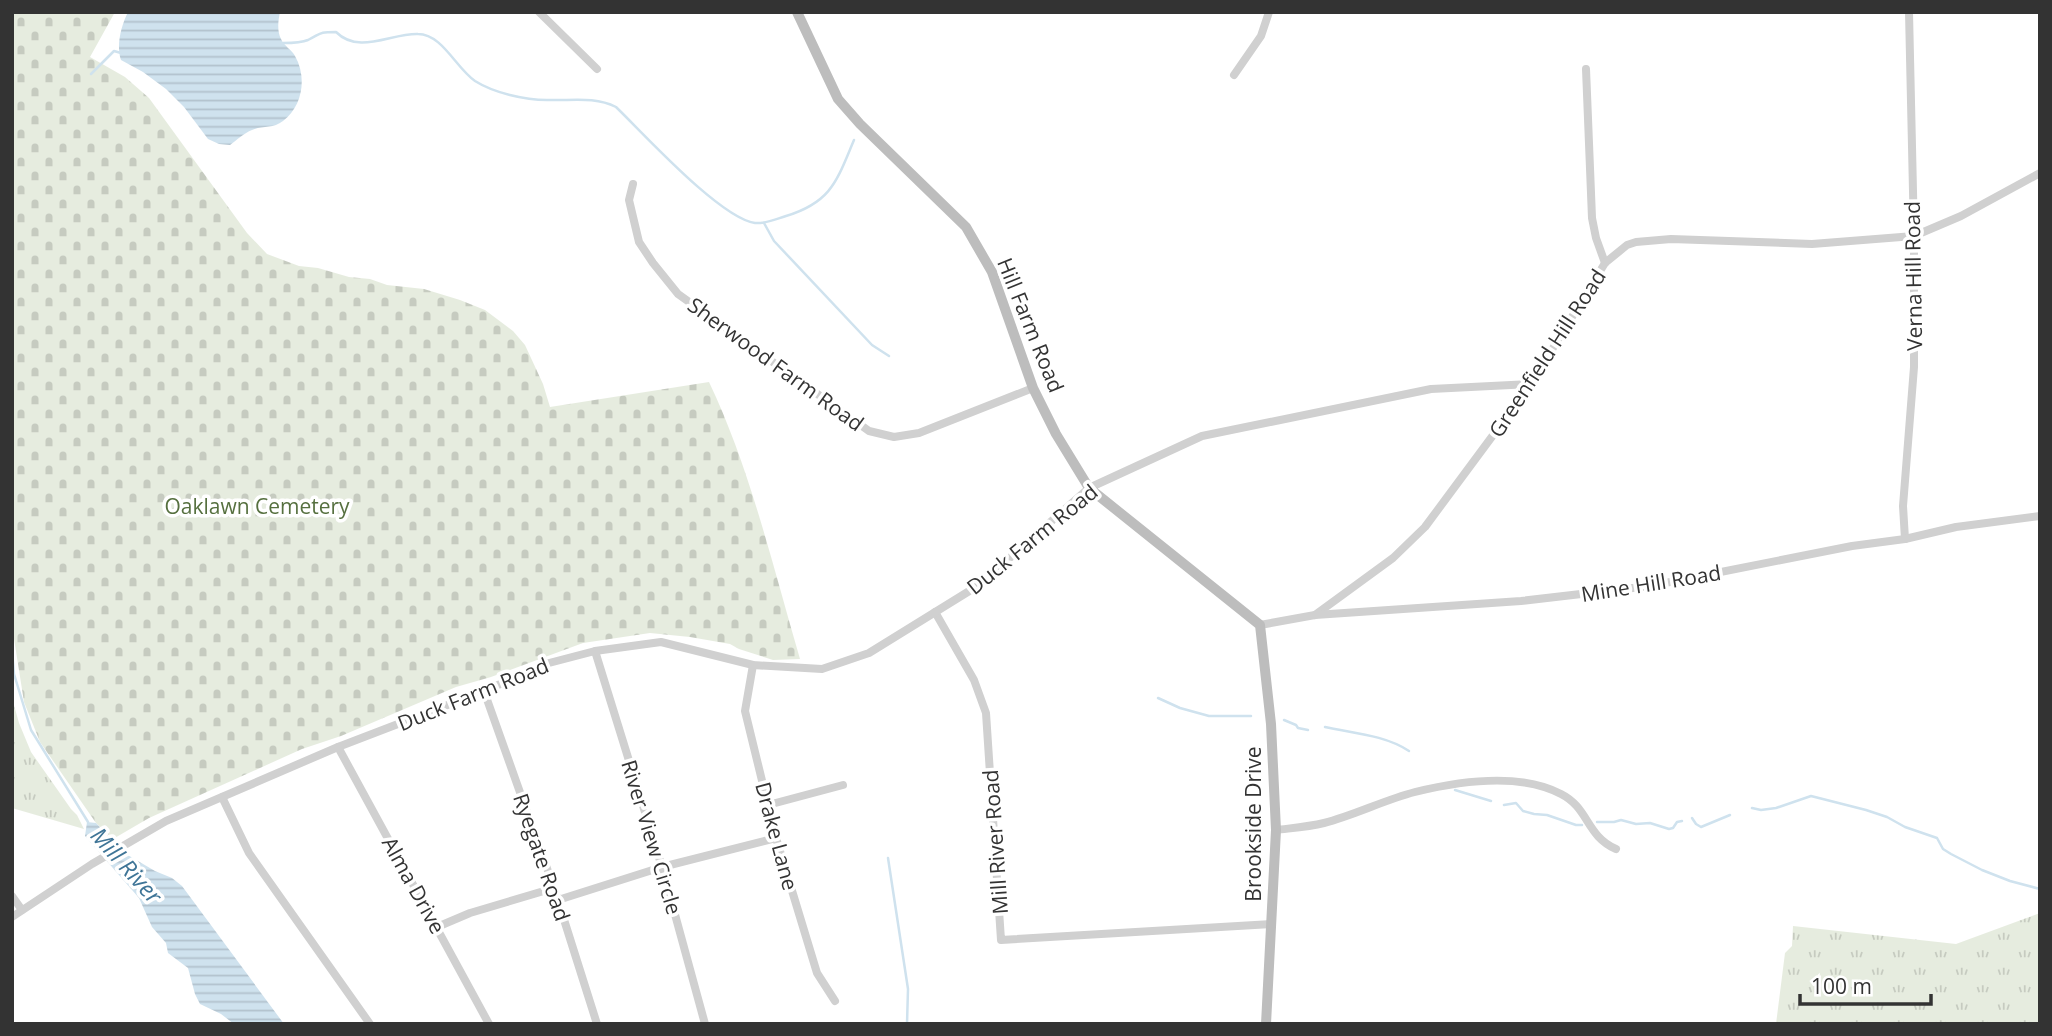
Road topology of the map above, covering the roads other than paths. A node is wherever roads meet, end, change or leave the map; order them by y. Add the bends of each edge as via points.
1 (539, 12) edge
2 (797, 12) edge
3 (1269, 12) edge
4 (1909, 12) edge
5 (597, 69) dead end
6 (1586, 69) dead end
7 (1234, 75) dead end
8 (2040, 173) edge
9 (633, 184) dead end
10 (1913, 236) junction
11 (1605, 263) junction
12 (1531, 384) junction
13 (1033, 388) junction
14 (1089, 488) junction
15 (2040, 516) edge
16 (1905, 539) junction
17 (935, 612) junction
18 (1315, 615) junction
19 (1260, 625) junction
20 (595, 651) junction
21 (753, 665) junction
22 (485, 691) junction
23 (338, 747) junction
24 (843, 785) dead end
25 (222, 797) junction
26 (768, 805) junction
27 (1276, 830) junction
28 (776, 838) junction
29 (1616, 849) dead end
30 (662, 867) junction
31 (554, 888) junction
32 (12, 896) edge
33 (558, 900) junction
34 (22, 910) junction
35 (12, 916) edge
36 (1272, 925) junction
37 (437, 927) junction
38 (835, 1001) dead end
39 (370, 1024) edge
40 (489, 1024) edge
41 (597, 1024) edge
42 (705, 1024) edge
43 (1266, 1024) edge

1 - 5 street
2 - 13 main road, Hill Farm Road via 838,99 966,227 992,272
3 - 7 street via 1261,36
4 - 10 street, Verna Hill Road
6 - 11 street via 1592,218
8 - 10 street, Greenfield Hill Road
9 - 13 street, Sherwood Farm Road via 629,200 639,242 678,294 869,431 894,437 919,433
10 - 11 street, Greenfield Hill Road via 1812,244 1650,240 1627,246
10 - 16 street, Verna Hill Road via 1914,367 1903,506
11 - 12 street, Greenfield Hill Road
12 - 14 street, Duck Farm Road via 1431,389 1202,436
12 - 18 street, Greenfield Hill Road via 1424,527 1393,558
13 - 14 main road, Hill Farm Road
14 - 17 street, Duck Farm Road via 979,585
14 - 19 main road, Hill Farm Road
15 - 16 street, Mine Hill Road
16 - 18 street, Mine Hill Road via 1650,586 1521,601
17 - 21 street, Duck Farm Road via 869,653 822,669
17 - 36 street, Mill River Road via 974,680 986,713 1001,940
18 - 19 street, Mine Hill Road
19 - 27 main road, Brookside Drive
20 - 21 street, Duck Farm Road via 661,642
20 - 22 street, Duck Farm Road via 549,663
20 - 30 street, River View Circle
21 - 26 street, Drake Lane via 745,711
22 - 23 street, Duck Farm Road
22 - 31 street, Ryegate Road
23 - 25 street, Duck Farm Road
23 - 37 street, Alma Drive
24 - 26 street
25 - 34 street, Duck Farm Road via 166,821
25 - 39 street via 249,853
26 - 28 street, Drake Lane
27 - 29 street via 1323,823 1414,792 1506,780 1531,782 1564,795 1580,808 1600,841
27 - 36 main road, Brookside Drive
28 - 30 street
28 - 38 street, Drake Lane via 817,973
30 - 33 street
30 - 42 street, River View Circle
31 - 33 street, Ryegate Road
31 - 37 street
32 - 34 street
33 - 41 street, Ryegate Road
34 - 35 street, Duck Farm Road
36 - 43 main road, Brookside Drive
37 - 40 street, Alma Drive

